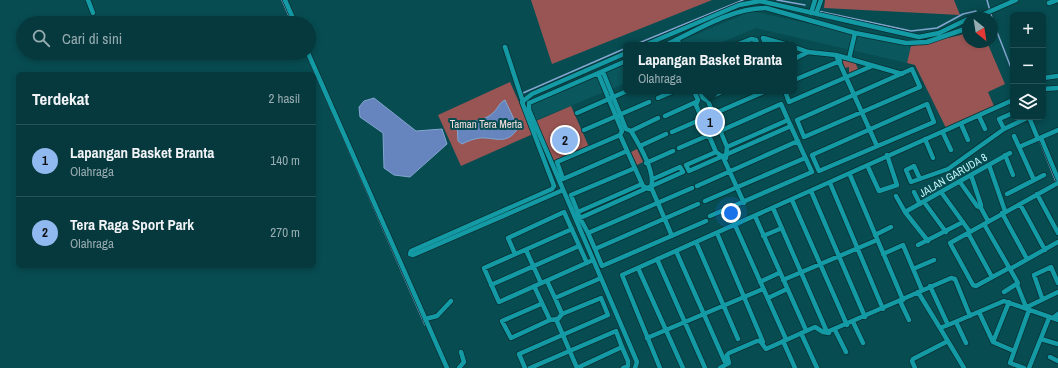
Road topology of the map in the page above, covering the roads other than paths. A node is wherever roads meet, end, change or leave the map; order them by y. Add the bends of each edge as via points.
1 (89, 0) edge
2 (285, 0) edge
3 (815, 0) edge
4 (821, 0) edge
5 (1016, 0) edge
6 (1058, 0) edge
7 (1049, 3) dead end
8 (991, 12) edge
9 (93, 13) dead end
10 (814, 13) junction
11 (292, 16) edge
12 (962, 22) edge
13 (962, 30) edge
14 (855, 33) junction
15 (653, 42) edge
16 (675, 42) edge
17 (742, 42) edge
18 (757, 42) edge
19 (765, 42) edge
20 (776, 42) edge
21 (505, 47) dead end
22 (797, 48) edge
23 (808, 52) junction
24 (623, 54) edge
25 (836, 55) junction
26 (797, 58) edge
27 (849, 59) junction
28 (311, 60) edge
29 (840, 61) junction
30 (623, 62) edge
31 (872, 66) junction
32 (601, 73) junction
33 (902, 74) junction
34 (1058, 76) edge
35 (847, 77) junction
36 (1046, 78) edge
37 (797, 79) edge
38 (1058, 88) edge
39 (1046, 89) edge
40 (623, 92) edge
41 (667, 94) edge
42 (695, 94) edge
43 (702, 94) edge
44 (716, 94) edge
45 (759, 94) edge
46 (786, 94) edge
47 (854, 95) junction
48 (611, 97) junction
49 (658, 98) dead end
50 (704, 99) junction
51 (697, 101) junction
52 (1010, 101) edge
53 (522, 102) junction
54 (649, 102) dead end
55 (529, 103) junction
56 (861, 112) junction
57 (577, 113) dead end
58 (713, 114) junction
59 (1010, 114) edge
60 (618, 116) junction
61 (665, 116) dead end
62 (979, 116) junction
63 (658, 118) dead end
64 (702, 119) junction
65 (788, 120) junction
66 (1018, 120) edge
67 (1030, 120) edge
68 (961, 124) junction
69 (791, 126) junction
70 (985, 128) dead end
71 (869, 129) junction
72 (1004, 129) junction
73 (584, 130) dead end
74 (1058, 130) edge
75 (625, 131) junction
76 (720, 131) junction
77 (672, 132) dead end
78 (943, 133) junction
79 (666, 134) dead end
80 (709, 135) junction
81 (1014, 136) dead end
82 (1039, 139) junction
83 (925, 140) junction
84 (968, 140) dead end
85 (798, 141) junction
86 (640, 146) junction
87 (877, 146) junction
88 (727, 147) junction
89 (1019, 147) junction
90 (679, 148) dead end
91 (951, 150) dead end
92 (627, 151) junction
93 (673, 151) dead end
94 (716, 152) junction
95 (887, 156) junction
96 (724, 157) junction
97 (805, 158) junction
98 (933, 158) dead end
99 (646, 162) junction
100 (989, 165) junction
101 (868, 167) junction
102 (635, 168) junction
103 (730, 171) junction
104 (850, 175) junction
105 (971, 175) junction
106 (1013, 175) dead end
107 (1044, 175) dead end
108 (653, 179) junction
109 (920, 179) dead end
110 (1058, 179) edge
111 (1034, 180) junction
112 (960, 182) junction
113 (830, 183) junction
114 (1058, 183) edge
115 (642, 184) junction
116 (554, 186) junction
117 (738, 187) junction
118 (650, 188) junction
119 (563, 190) junction
120 (811, 191) junction
121 (914, 192) dead end
122 (941, 192) junction
123 (1007, 194) dead end
124 (1037, 194) junction
125 (896, 196) dead end
126 (792, 200) junction
127 (705, 201) dead end
128 (745, 202) junction
129 (922, 203) junction
130 (656, 204) junction
131 (698, 204) dead end
132 (1020, 204) junction
133 (773, 208) junction
134 (981, 208) junction
135 (578, 212) junction
136 (905, 212) junction
137 (1004, 212) junction
138 (710, 216) dead end
139 (755, 216) junction
140 (580, 218) junction
141 (663, 219) junction
142 (706, 221) dead end
143 (963, 222) junction
144 (986, 222) junction
145 (735, 225) junction
146 (891, 227) dead end
147 (782, 228) junction
148 (572, 229) junction
149 (946, 232) junction
150 (969, 232) junction
151 (588, 233) junction
152 (717, 233) junction
153 (1058, 233) edge
154 (670, 236) junction
155 (763, 236) junction
156 (876, 237) junction
157 (928, 241) junction
158 (696, 242) junction
159 (1058, 242) edge
160 (918, 245) dead end
161 (579, 246) junction
162 (858, 248) junction
163 (594, 249) junction
164 (526, 250) junction
165 (1045, 250) junction
166 (676, 251) junction
167 (515, 254) junction
168 (883, 254) junction
169 (839, 256) junction
170 (657, 259) junction
171 (1027, 259) junction
172 (593, 260) junction
173 (934, 260) dead end
174 (587, 263) junction
175 (820, 264) junction
176 (533, 266) junction
177 (638, 268) junction
178 (1009, 268) junction
179 (913, 269) junction
180 (1056, 270) edge
181 (801, 272) junction
182 (780, 273) junction
183 (992, 277) junction
184 (601, 278) junction
185 (783, 280) junction
186 (547, 281) junction
187 (760, 282) junction
188 (541, 283) junction
189 (1058, 283) edge
190 (491, 285) junction
191 (534, 286) junction
192 (930, 286) junction
193 (1018, 287) dead end
194 (763, 289) junction
195 (787, 289) junction
196 (920, 291) junction
197 (1004, 292) dead end
198 (1058, 292) edge
199 (744, 297) junction
200 (555, 298) junction
201 (768, 298) junction
202 (1042, 298) junction
203 (451, 301) dead end
204 (902, 301) junction
205 (1009, 302) junction
206 (541, 304) junction
207 (723, 305) junction
208 (1027, 308) junction
209 (883, 309) junction
210 (979, 312) junction
211 (562, 314) junction
212 (704, 314) junction
213 (1058, 314) edge
214 (970, 316) junction
215 (865, 317) junction
216 (425, 318) junction
217 (553, 319) junction
218 (1054, 319) edge
219 (909, 320) dead end
220 (686, 321) junction
221 (853, 322) junction
222 (956, 322) junction
223 (846, 325) junction
224 (948, 325) junction
225 (805, 328) dead end
226 (940, 328) junction
227 (667, 330) junction
228 (835, 330) junction
229 (801, 332) junction
230 (829, 333) junction
231 (563, 334) junction
232 (647, 338) junction
233 (738, 339) dead end
234 (784, 339) junction
235 (1041, 339) junction
236 (948, 341) junction
237 (993, 342) junction
238 (863, 343) dead end
239 (966, 343) dead end
240 (1058, 344) edge
241 (765, 345) junction
242 (622, 348) junction
243 (1014, 351) junction
244 (461, 352) dead end
245 (570, 352) junction
246 (846, 352) dead end
247 (1050, 357) dead end
248 (1058, 361) edge
249 (1010, 363) junction
250 (729, 365) edge
251 (447, 368) edge
252 (459, 368) edge
253 (525, 368) edge
254 (530, 368) edge
255 (577, 368) edge
256 (623, 368) edge
257 (635, 368) edge
258 (660, 368) edge
259 (682, 368) edge
260 (705, 368) edge
261 (720, 368) edge
262 (795, 368) edge
263 (817, 368) edge
264 (915, 368) edge
265 (964, 368) edge
266 (1008, 368) edge
267 (1024, 368) edge
268 (1029, 368) edge

1 - 9 street
2 - 11 street
3 - 10 street
4 - 10 street
5 - 8 street
6 - 7 street
10 - 12 street via 920,37 938,33
10 - 15 street via 760,1 750,2
13 - 14 street via 927,42 916,43
14 - 16 street via 758,8 726,18
14 - 27 street
17 - 18 street via 751,38
19 - 20 street via 763,38
21 - 53 street
22 - 23 street
23 - 25 street
23 - 26 street
24 - 53 street via 532,94
25 - 27 street
25 - 29 street
27 - 31 street
28 - 216 street
29 - 35 street
29 - 37 street
30 - 32 street
31 - 33 street
31 - 35 street
32 - 48 street
32 - 55 street
33 - 47 street
33 - 56 street via 912,69 920,87
34 - 36 street
35 - 46 street via 789,102
35 - 47 street
38 - 39 street
40 - 48 street
41 - 49 street
42 - 51 street
43 - 50 street
44 - 50 street
45 - 58 street
47 - 56 street
47 - 56 street via 798,120 804,137
48 - 57 street
48 - 60 street
50 - 51 street
50 - 58 street
51 - 61 street
51 - 64 street
52 - 62 street
53 - 55 street
53 - 116 street
54 - 60 street
55 - 119 street via 529,110
56 - 71 street
58 - 76 street
59 - 72 street via 999,119
60 - 73 street
60 - 75 street
62 - 68 street
62 - 70 street
63 - 75 street
64 - 77 street
64 - 80 street
65 - 69 street
65 - 76 street via 781,104
65 - 88 street
66 - 72 street
67 - 82 street
68 - 78 street
68 - 84 street
69 - 85 street
69 - 96 street
71 - 87 street
71 - 87 street via 812,155 819,171
71 - 87 street via 927,104 934,122
72 - 109 street via 948,169
74 - 82 street
75 - 86 street
75 - 92 street
75 - 92 street via 557,162 563,179
76 - 88 street
78 - 83 street
78 - 91 street
79 - 86 street
80 - 90 street
80 - 94 street
81 - 89 street
82 - 89 street
82 - 110 street
83 - 95 street via 909,149
83 - 98 street
85 - 97 street
85 - 103 street
86 - 99 street
88 - 96 street
89 - 111 street
92 - 102 street
93 - 99 street
94 - 96 street
94 - 96 street via 686,165 689,171
95 - 101 street
95 - 101 street via 896,185 879,192
96 - 103 street
97 - 117 street
97 - 128 street via 812,172
99 - 108 street
100 - 105 street, JALAN GARUDA 8
100 - 106 street, JALAN GARUDA 8 via 1008,154
100 - 137 street
101 - 104 street
102 - 115 street
102 - 135 street via 571,195
103 - 117 street
103 - 130 street
104 - 113 street
104 - 156 street
105 - 112 street, JALAN GARUDA 8
105 - 134 street
107 - 111 street
108 - 118 street
108 - 118 street via 680,167 682,172
111 - 123 street
112 - 122 street, JALAN GARUDA 8
112 - 134 street
113 - 120 street
113 - 162 street
114 - 124 street
115 - 118 street
115 - 135 street
116 - 119 street
116 - 119 street via 411,251 410,254 413,255
117 - 127 street
117 - 128 street
118 - 130 street
118 - 140 street
119 - 172 street
120 - 126 street
120 - 169 street
121 - 129 street
122 - 129 street, JALAN GARUDA 8
122 - 143 street
124 - 132 street
124 - 153 street
125 - 136 street
126 - 133 street
126 - 175 street
128 - 138 street
129 - 136 street, JALAN GARUDA 8
129 - 149 street
130 - 141 street
130 - 151 street
131 - 141 street
132 - 137 street
132 - 165 street
133 - 139 street
133 - 147 street
134 - 144 street
135 - 140 street
136 - 157 street
137 - 144 street
137 - 171 street
139 - 145 street
139 - 155 street
140 - 151 street
141 - 154 street
141 - 163 street
142 - 154 street
143 - 149 street
143 - 150 street
144 - 150 street
144 - 178 street
145 - 152 street
145 - 187 street
146 - 156 street
147 - 155 street
147 - 181 street
148 - 161 street
148 - 164 street
148 - 167 street via 564,212 508,238
149 - 157 street
150 - 183 street
150 - 183 street via 950,244 975,286
151 - 163 street
152 - 158 street
152 - 199 street
154 - 163 street via 602,266
155 - 182 street
156 - 162 street
156 - 168 street
157 - 160 street
158 - 166 street
158 - 207 street
159 - 165 street
161 - 174 street
161 - 176 street
162 - 169 street
162 - 209 street
164 - 167 street
164 - 176 street
165 - 171 street
166 - 170 street
166 - 212 street
167 - 190 street via 484,268
168 - 179 street via 902,245
168 - 204 street
169 - 175 street
169 - 215 street
170 - 177 street
170 - 220 street
171 - 178 street
172 - 174 street
172 - 184 street
173 - 179 street
174 - 186 street
175 - 181 street
175 - 223 street
176 - 188 street
176 - 190 street
177 - 227 street
177 - 232 street via 621,277
178 - 183 street
178 - 197 street via 1018,284
179 - 196 street
180 - 189 street
180 - 202 street via 1050,268 1034,276
181 - 185 street
181 - 230 street
182 - 185 street
182 - 187 street
184 - 200 street
184 - 257 street via 637,362
185 - 195 street
186 - 188 street
186 - 200 street
187 - 194 street
188 - 191 street
190 - 191 street via 499,302
191 - 206 street
192 - 196 street
192 - 214 street via 954,279
192 - 224 street
193 - 208 street
194 - 199 street
194 - 201 street
195 - 201 street
195 - 225 street
196 - 204 street
196 - 226 street
198 - 202 street
199 - 207 street
199 - 241 street
200 - 211 street
201 - 234 street
202 - 208 street
203 - 216 street via 437,316
204 - 209 street
204 - 219 street
205 - 208 street
205 - 210 street via 1004,301
205 - 237 street
206 - 217 street
206 - 217 street via 502,321 511,338
207 - 212 street
207 - 233 street
208 - 218 street
208 - 243 street
209 - 215 street
210 - 214 street
210 - 237 street
211 - 217 street
211 - 231 street via 601,298 608,315
212 - 220 street
212 - 250 street
213 - 218 street
214 - 222 street
215 - 221 street
216 - 251 street
217 - 231 street
218 - 235 street
220 - 227 street
220 - 260 street
221 - 223 street
221 - 238 street
222 - 224 street
222 - 239 street
223 - 228 street
224 - 226 street
226 - 236 street
227 - 232 street
227 - 259 street
228 - 230 street
228 - 246 street
229 - 230 street via 815,327
229 - 234 street
229 - 263 street
231 - 245 street
231 - 253 street via 519,354
232 - 258 street
234 - 241 street via 766,349
234 - 262 street
235 - 240 street
235 - 268 street
236 - 264 street via 913,359
236 - 265 street
237 - 243 street
241 - 250 street via 757,341 729,353
242 - 245 street via 616,331
242 - 255 street
242 - 256 street via 628,361 628,366
243 - 249 street
244 - 252 street via 464,362
245 - 254 street
245 - 255 street
247 - 248 street
249 - 266 street
249 - 267 street
250 - 261 street

